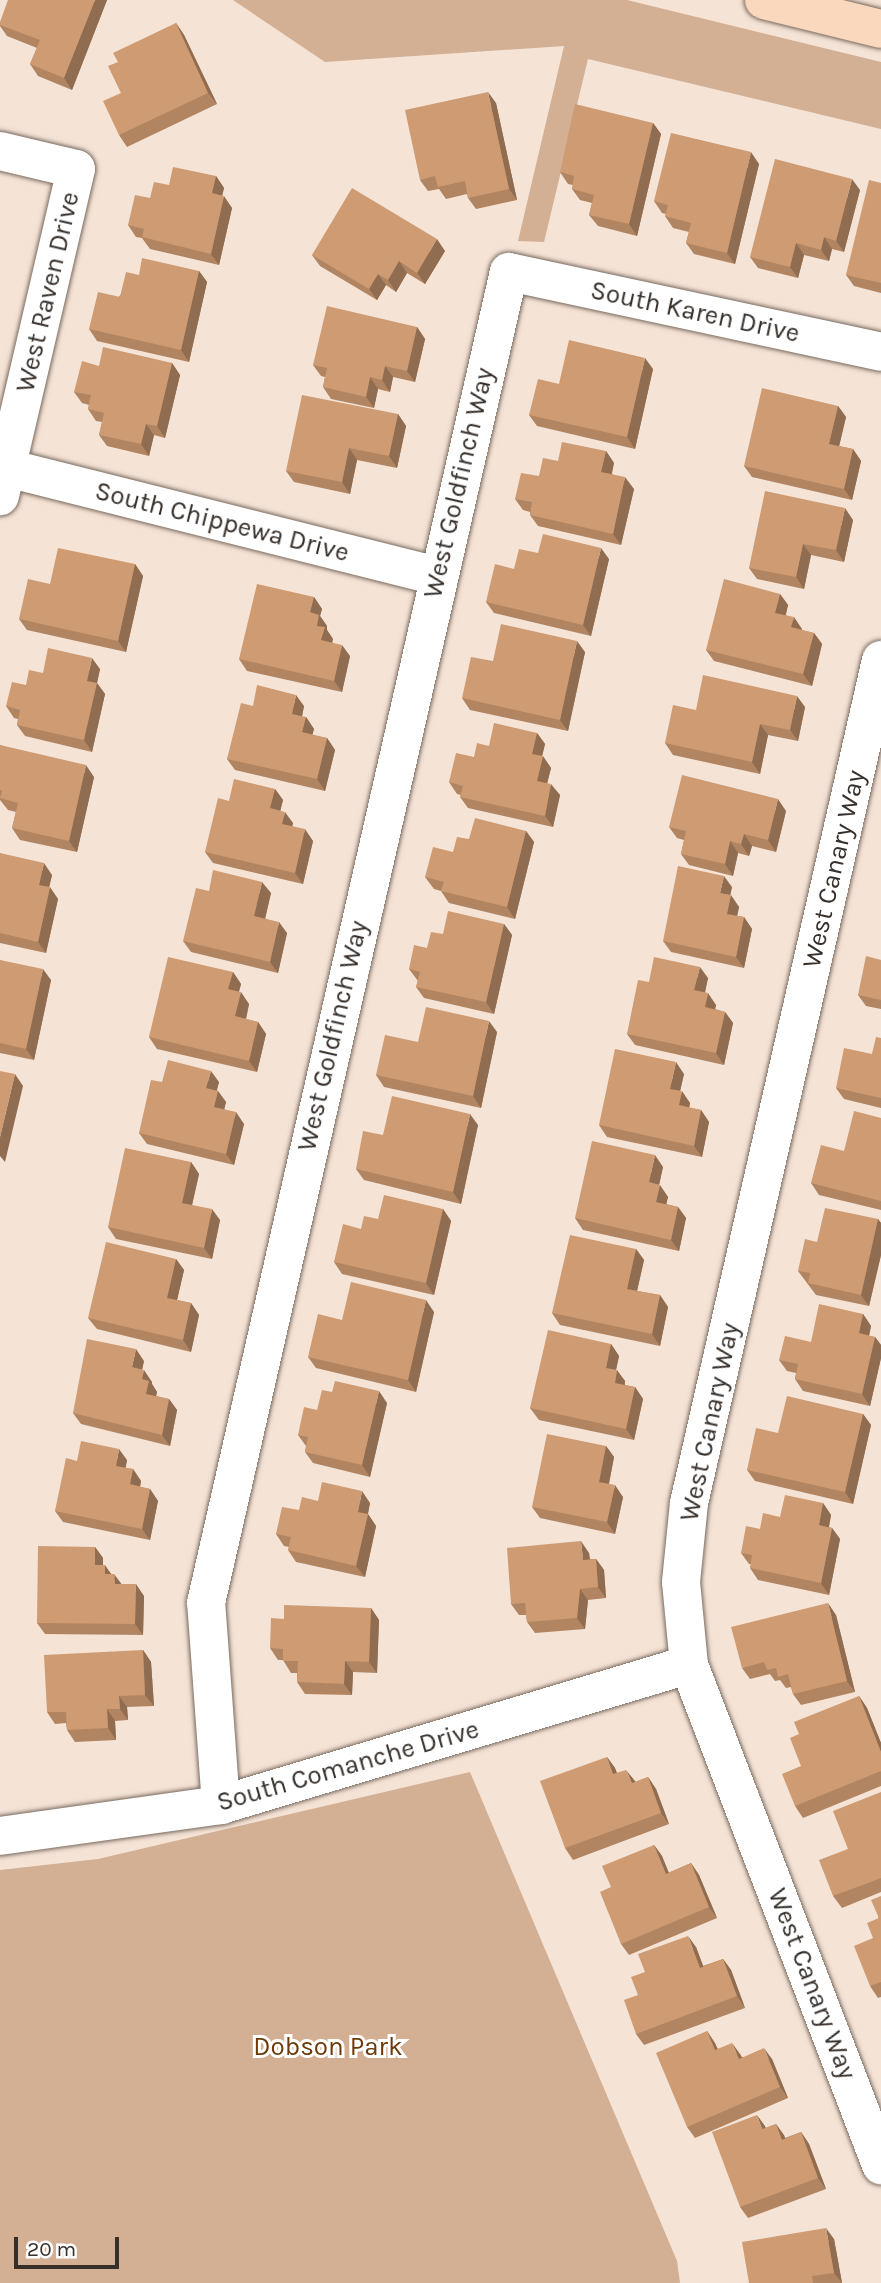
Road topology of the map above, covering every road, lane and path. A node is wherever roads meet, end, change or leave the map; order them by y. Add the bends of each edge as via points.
1 (764, 0) edge
2 (881, 29) edge
3 (0, 151) edge
4 (509, 272) joint
5 (881, 352) edge
6 (3, 482) edge
7 (437, 576) junction
8 (881, 660) edge
9 (690, 1665) junction
10 (221, 1805) junction
11 (0, 1836) edge
12 (881, 2165) edge

1 - 2 main road
3 - 6 street, West Raven Drive via 76,169
4 - 5 street, South Karen Drive
4 - 7 street, West Goldfinch Way
6 - 7 street, South Chippewa Drive
7 - 10 street, West Goldfinch Way via 206,1603
8 - 9 street, West Canary Way via 689,1503 681,1582
9 - 10 street, South Comanche Drive
9 - 12 street, West Canary Way
10 - 11 street, South Comanche Drive

